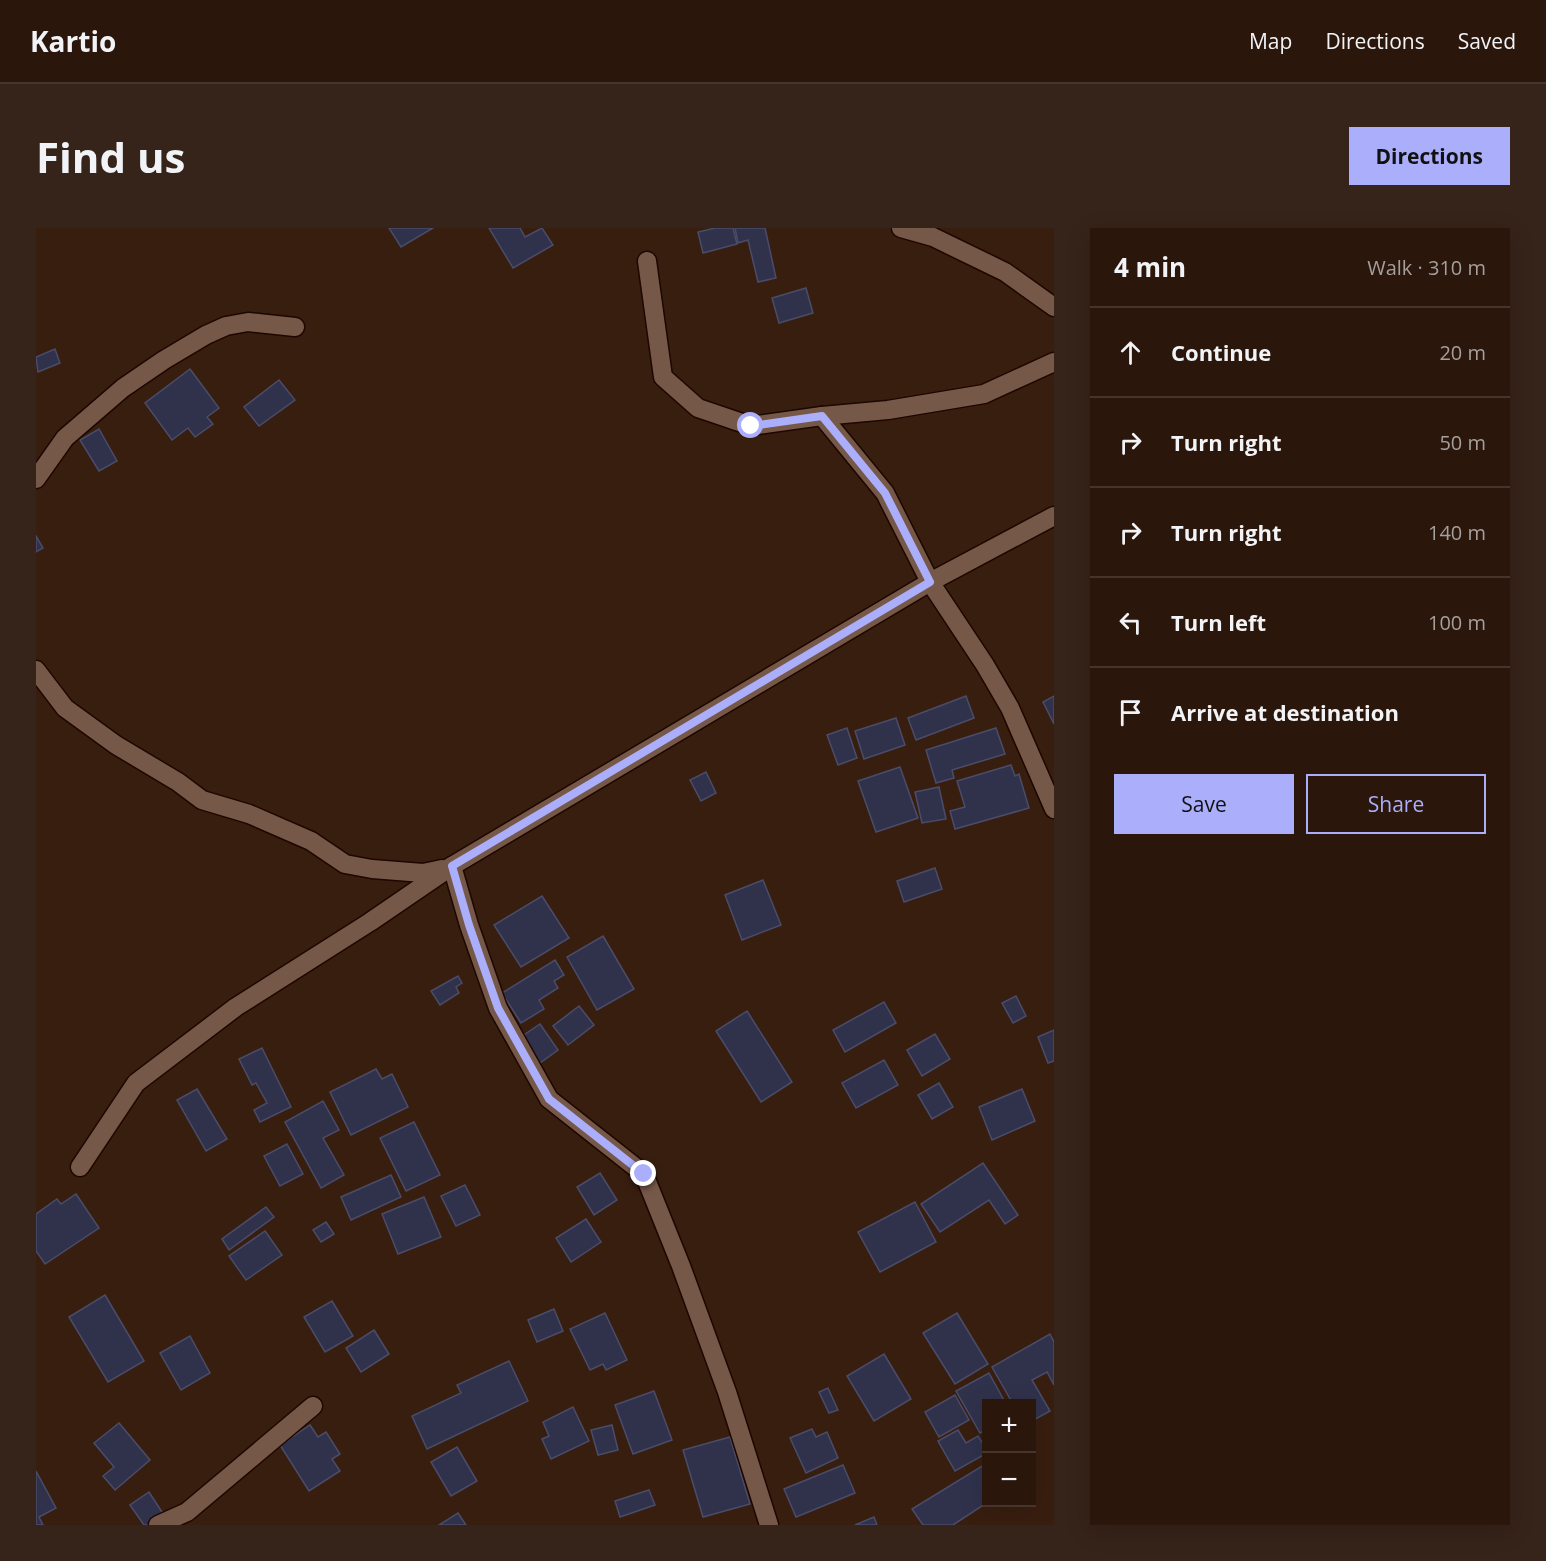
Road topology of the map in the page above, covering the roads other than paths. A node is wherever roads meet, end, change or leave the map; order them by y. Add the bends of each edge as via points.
1 (901, 228) edge
2 (647, 261) dead end
3 (1054, 307) edge
4 (295, 327) dead end
5 (1054, 362) edge
6 (822, 416) junction
7 (36, 479) edge
8 (1054, 516) edge
9 (930, 582) junction
10 (36, 670) edge
11 (1054, 809) edge
12 (452, 866) junction
13 (80, 1167) dead end
14 (313, 1406) dead end
15 (158, 1525) edge
16 (769, 1525) edge

1 - 3 street via 933,237 1005,272
2 - 6 street via 663,377 698,408 751,426
4 - 7 street via 248,322 226,326 197,340 123,388 65,438
5 - 6 street via 984,394
6 - 9 street via 885,493
8 - 9 street
9 - 11 street via 1010,708
9 - 12 street
10 - 12 street via 65,708 202,801 249,814 311,841 345,864 423,873
12 - 13 street via 237,1007 136,1083
12 - 16 street via 498,1008 549,1099 644,1174 727,1392
14 - 15 street via 187,1512

